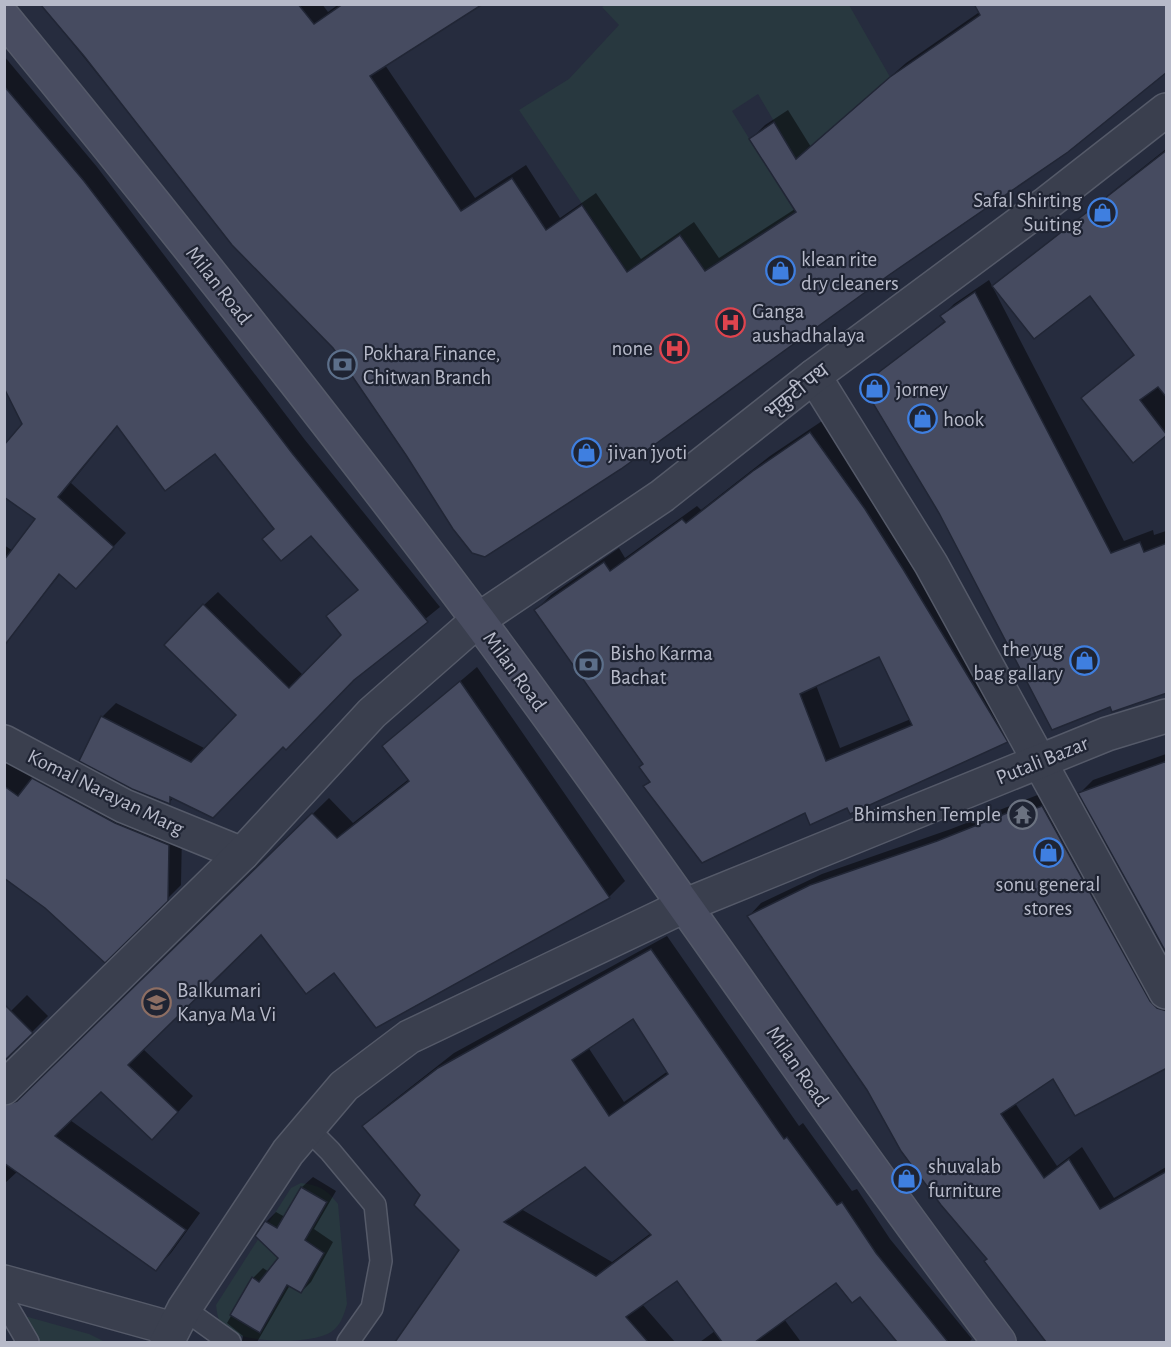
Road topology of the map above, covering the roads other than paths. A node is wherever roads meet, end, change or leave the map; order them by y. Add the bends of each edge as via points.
1 (4, 18) edge
2 (1167, 110) edge
3 (814, 376) junction
4 (478, 620) junction
5 (1167, 717) edge
6 (4, 742) edge
7 (1039, 762) junction
8 (242, 854) junction
9 (686, 905) junction
10 (1167, 992) edge
11 (4, 1088) edge
12 (308, 1129) junction
13 (4, 1282) edge
14 (4, 1301) edge
15 (175, 1327) edge
16 (28, 1342) edge
17 (230, 1342) edge
18 (348, 1342) edge
19 (999, 1342) edge

1 - 4 street, Milan Road via 209,272
2 - 3 street, भृकुटी पथ
3 - 4 street, भृकुटी पथ via 662,496
3 - 7 street via 931,564
4 - 8 street, भृकुटी पथ via 372,713
4 - 9 street, Milan Road
5 - 7 street, Putali Bazar via 1107,734
6 - 8 street, Komal Narayan Marg via 124,806
7 - 9 street, Putali Bazar
7 - 10 street
8 - 11 street, भृकुटी पथ
9 - 12 street, Putali Bazar via 409,1037 344,1086
9 - 19 street, Milan Road via 895,1204
12 - 15 street, Putali Bazar via 288,1152
12 - 18 lane via 375,1205 381,1261 372,1308
13 - 15 street
14 - 16 lane
15 - 17 lane

